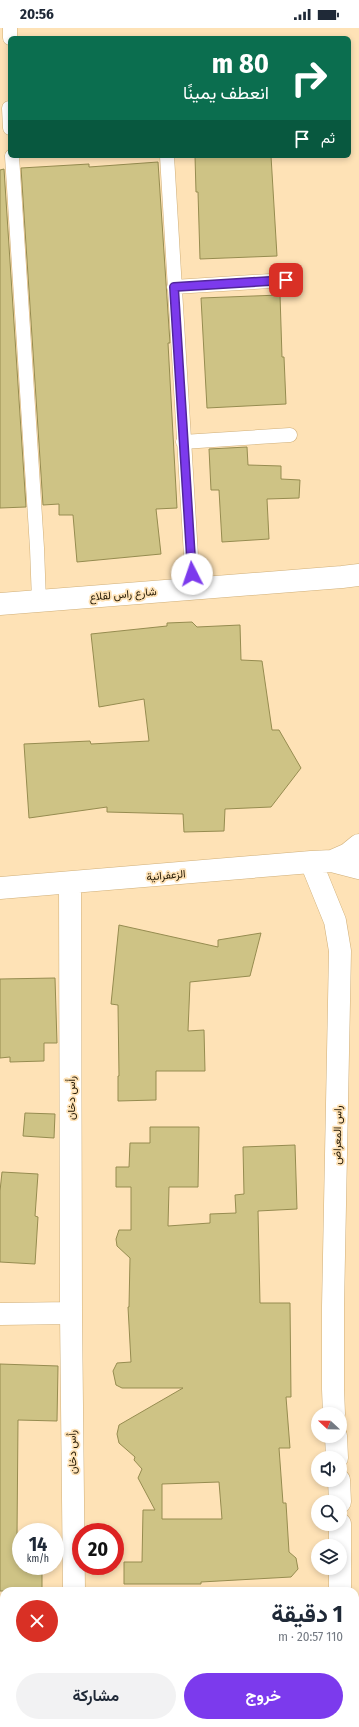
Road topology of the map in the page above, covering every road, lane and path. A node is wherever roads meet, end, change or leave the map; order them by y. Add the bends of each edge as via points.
1 (12, 158) edge
2 (167, 158) edge
3 (286, 280) dead end
4 (174, 287) junction
5 (290, 435) dead end
6 (183, 442) junction
7 (353, 580) edge
8 (193, 589) junction
9 (39, 601) junction
10 (0, 604) edge
11 (359, 845) edge
12 (332, 861) junction
13 (310, 862) junction
14 (359, 868) edge
15 (70, 883) junction
16 (0, 888) edge
17 (71, 1313) junction
18 (0, 1314) edge
19 (334, 1407) edge
20 (340, 1531) edge
21 (74, 1587) edge
22 (340, 1587) edge

1 - 9 lane
2 - 4 lane
3 - 4 lane
4 - 6 lane
5 - 6 lane
6 - 8 lane
7 - 8 street, شارع راس لقلاع
8 - 9 street, شارع راس لقلاع
9 - 10 street, شارع راس لقلاع
11 - 12 street, الزعفرانية via 348,854
12 - 13 street, الزعفرانية
12 - 14 street, الزعفرانية
13 - 15 street, الزعفرانية
13 - 19 street, راس المعراض via 335,921 340,951 333,1307
15 - 16 street, الزعفرانية
15 - 17 street, رأس دخان
17 - 18 street
17 - 21 street, رأس دخان
20 - 22 street

